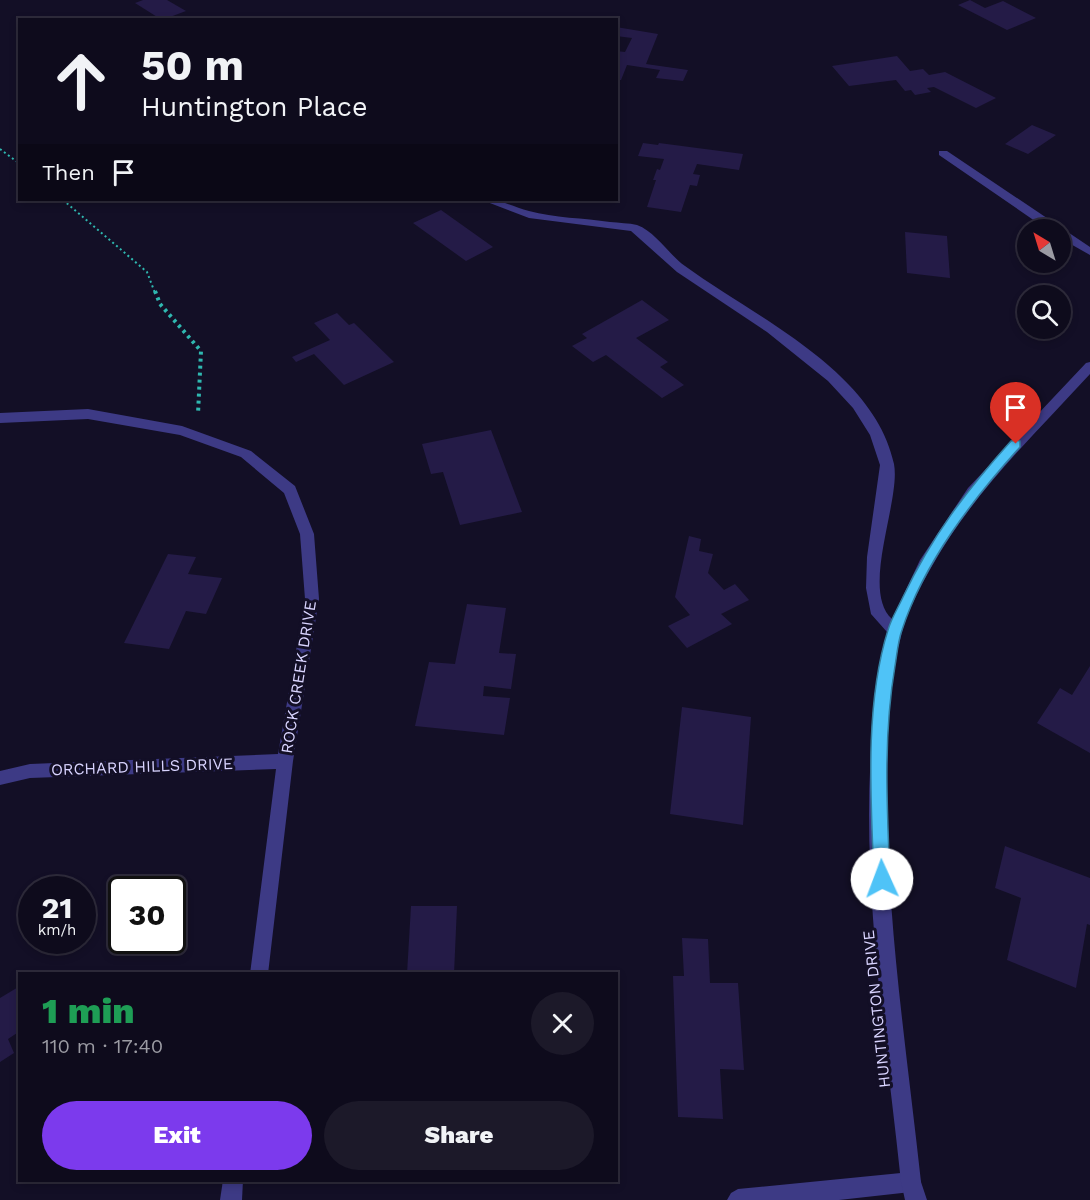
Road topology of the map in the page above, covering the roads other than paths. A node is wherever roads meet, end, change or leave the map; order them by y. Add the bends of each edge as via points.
1 (943, 153) dead end
2 (490, 201) edge
3 (1040, 219) edge
4 (1071, 239) edge
5 (1090, 252) edge
6 (1090, 366) edge
7 (0, 418) edge
8 (895, 630) junction
9 (285, 761) junction
10 (0, 778) edge
11 (259, 972) edge
12 (233, 1182) edge
13 (914, 1191) edge
14 (231, 1200) edge
15 (738, 1200) edge

1 - 3 street
2 - 8 street via 529,215 633,228 648,235 660,254 752,315 859,404 877,431 887,467 872,592 879,616
4 - 5 street
6 - 8 street, HUNTINGTON DRIVE via 973,492 925,564
7 - 9 street, ROCK CREEK DRIVE via 87,414 194,435 246,454 290,490 308,534 312,599
8 - 13 street, HUNTINGTON DRIVE via 882,701 879,790 883,902
9 - 10 street, ORCHARD HILLS DRIVE via 30,771
9 - 11 street, ROCK CREEK DRIVE
12 - 14 street
13 - 15 street

